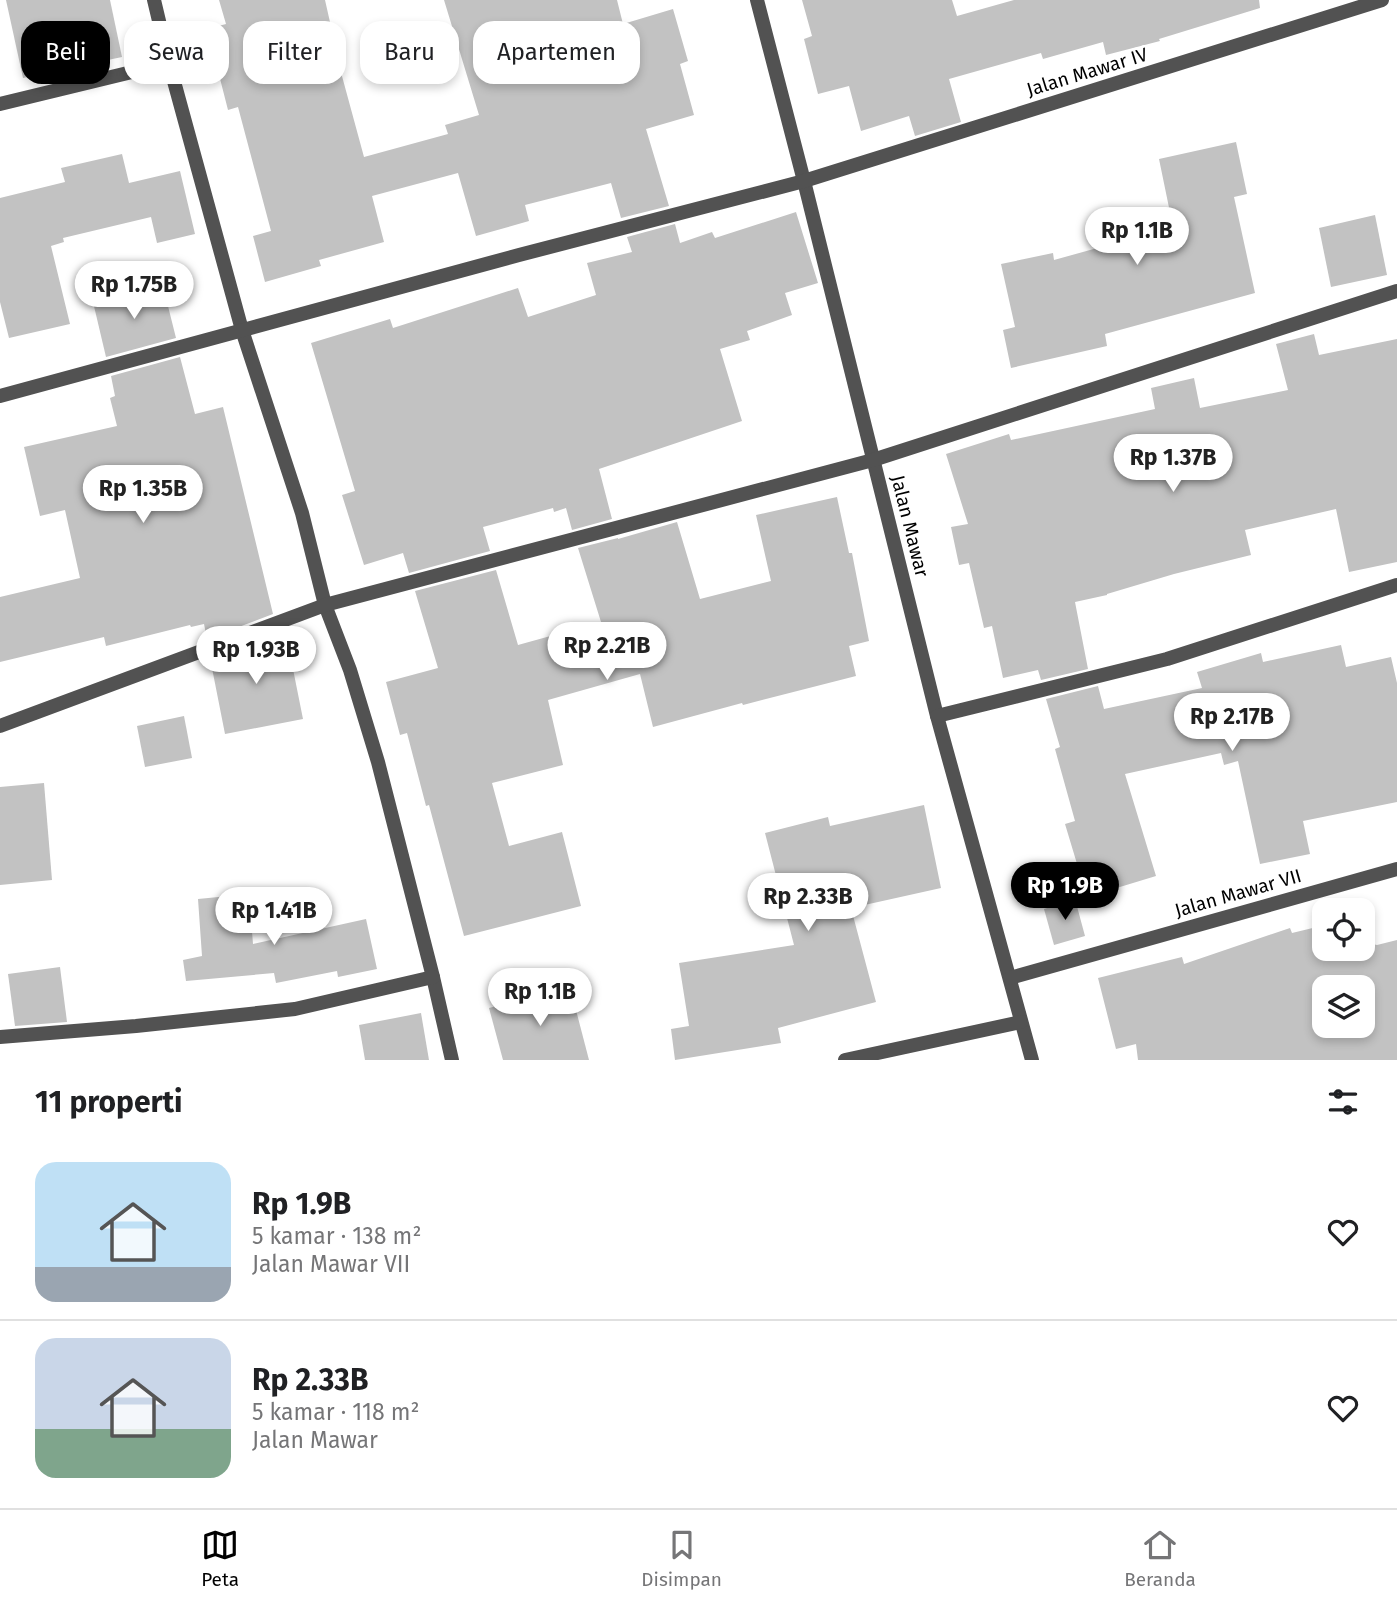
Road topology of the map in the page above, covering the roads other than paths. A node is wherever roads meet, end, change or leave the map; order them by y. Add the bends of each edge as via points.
1 (154, 0) edge
2 (757, 0) edge
3 (1382, 0) edge
4 (159, 21) edge
5 (124, 74) edge
6 (175, 84) edge
7 (0, 104) edge
8 (804, 181) junction
9 (1397, 291) edge
10 (242, 330) junction
11 (0, 396) edge
12 (873, 460) junction
13 (1397, 585) edge
14 (325, 605) junction
15 (937, 716) junction
16 (0, 726) edge
17 (1397, 869) edge
18 (433, 976) junction
19 (1010, 978) junction
20 (1021, 1022) junction
21 (0, 1037) edge
22 (452, 1060) edge
23 (845, 1060) edge
24 (1032, 1060) edge

1 - 4 street
2 - 8 street, Jalan Mawar
3 - 8 street, Jalan Mawar IV
5 - 7 street
6 - 10 street
8 - 10 street, Jalan Mawar IV
8 - 12 street, Jalan Mawar
9 - 12 street
10 - 11 street, Jalan Mawar IV
10 - 14 street via 302,513
12 - 14 street
12 - 15 street, Jalan Mawar
13 - 15 street via 1167,659
14 - 16 street
14 - 18 street via 378,762
15 - 19 street, Jalan Mawar
17 - 19 street, Jalan Mawar VII
18 - 21 street via 295,1009
18 - 22 street
19 - 20 street, Jalan Mawar
20 - 23 street
20 - 24 street, Jalan Mawar

